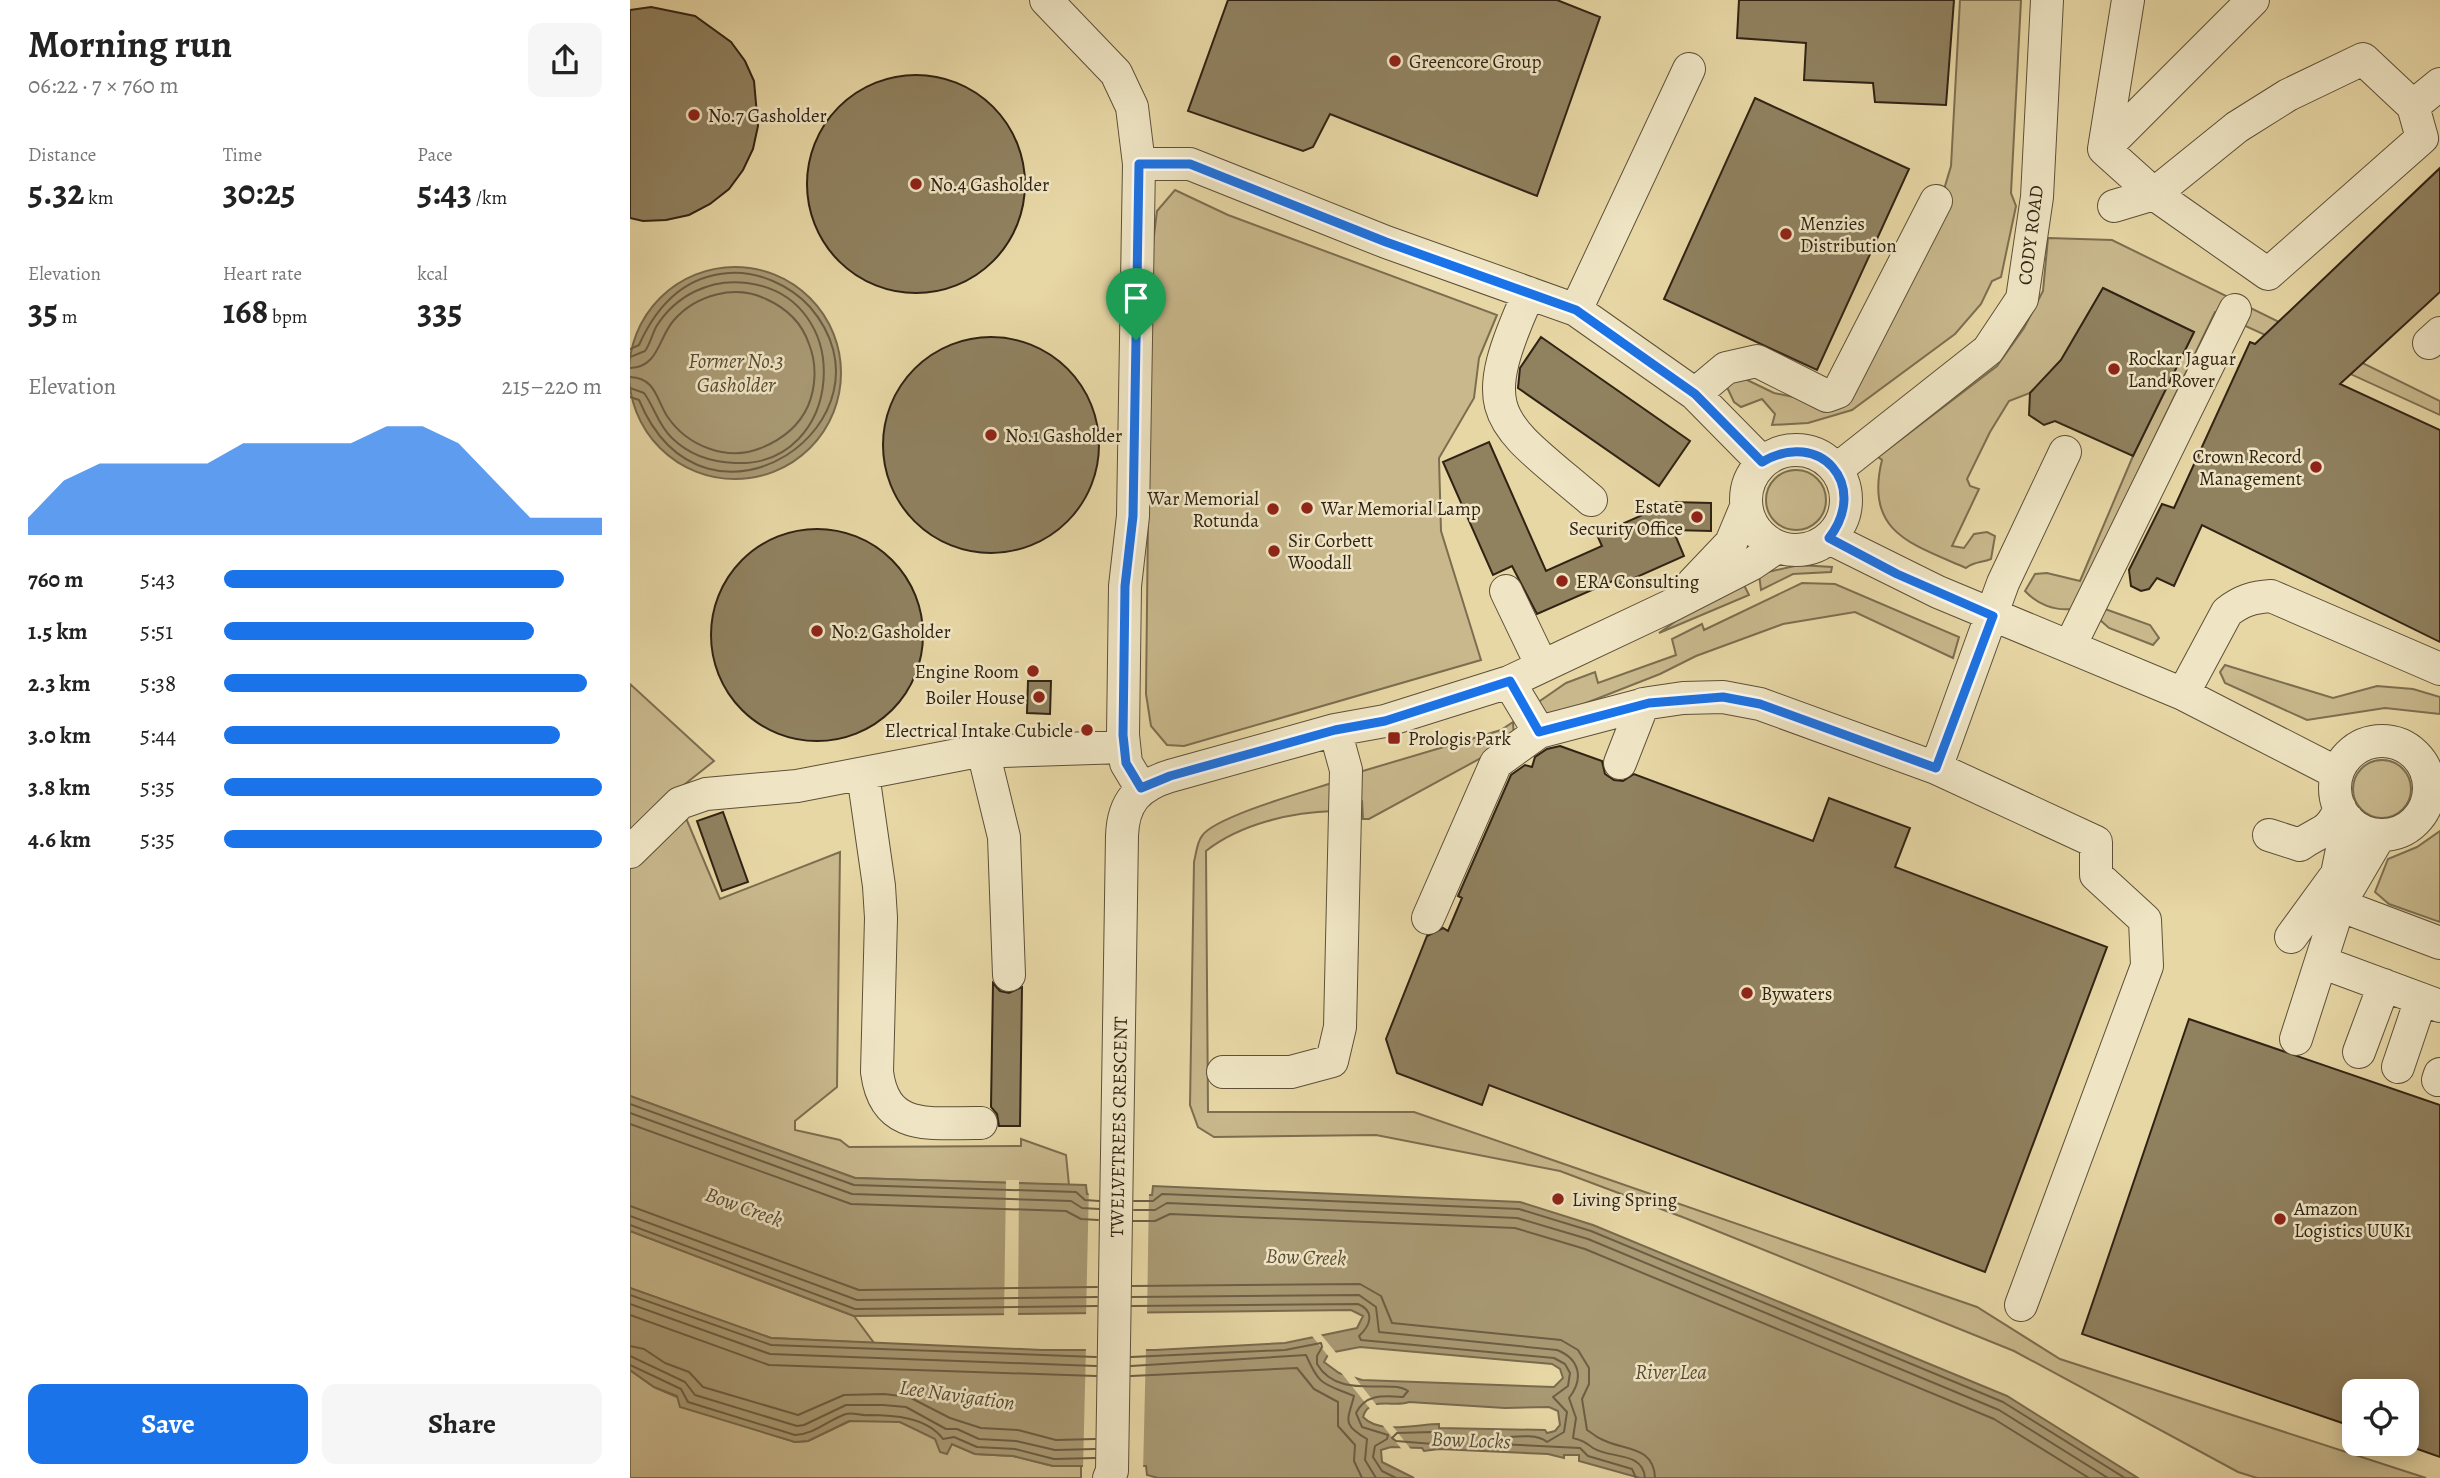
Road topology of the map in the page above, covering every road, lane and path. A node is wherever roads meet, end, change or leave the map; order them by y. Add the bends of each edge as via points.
1 (1046, 0) edge
2 (2047, 0) edge
3 (2128, 0) edge
4 (2253, 0) edge
5 (1689, 69) dead end
6 (2440, 84) edge
7 (2413, 106) junction
8 (2104, 149) junction
9 (1139, 164) junction
10 (2154, 194) junction
11 (1936, 201) dead end
12 (2114, 206) dead end
13 (1529, 293) junction
14 (1576, 310) junction
15 (2235, 310) dead end
16 (1695, 394) junction
17 (2065, 452) dead end
18 (1762, 462) junction
19 (1836, 470) junction
20 (1591, 500) dead end
21 (1746, 507) junction
22 (1829, 538) junction
23 (1777, 548) junction
24 (1506, 591) dead end
25 (1670, 606) junction
26 (1993, 616) junction
27 (2070, 646) junction
28 (1542, 666) junction
29 (2440, 669) edge
30 (1510, 681) junction
31 (2183, 694) junction
32 (1643, 704) junction
33 (1335, 730) junction
34 (1539, 732) junction
35 (1124, 747) junction
36 (983, 751) junction
37 (2427, 754) edge
38 (1620, 763) dead end
39 (1936, 768) junction
40 (2337, 773) junction
41 (863, 774) junction
42 (1141, 788) junction
43 (2431, 813) edge
44 (2344, 814) junction
45 (2269, 835) dead end
46 (2380, 835) junction
47 (630, 852) edge
48 (2339, 905) junction
49 (1428, 918) dead end
50 (2291, 937) dead end
51 (2440, 943) edge
52 (2324, 955) junction
53 (1009, 975) dead end
54 (2384, 985) junction
55 (2430, 1002) edge
56 (2296, 1039) dead end
57 (2359, 1052) dead end
58 (2398, 1067) dead end
59 (1223, 1072) dead end
60 (981, 1123) dead end
61 (2021, 1305) dead end
62 (1112, 1476) edge

1 - 9 street via 1116,73 1132,107
2 - 19 street, CODY ROAD via 2036,197 2022,299 1989,350
3 - 8 street
4 - 8 street
5 - 14 street
6 - 7 street
7 - 10 street via 2363,59 2237,127
7 - 10 street via 2422,138 2268,274
8 - 10 street
9 - 13 street via 1190,164
9 - 35 street
10 - 12 street
11 - 16 street via 1838,392 1827,397 1758,361 1726,368
13 - 14 street
13 - 20 street via 1498,372 1497,395 1503,416 1522,441
14 - 16 street
15 - 27 street
16 - 18 street
17 - 26 street via 2003,583
18 - 19 street via 1792,450 1809,452
18 - 21 street via 1748,482
19 - 22 street via 1844,487 1845,505
21 - 23 street via 1756,531
21 - 25 street via 1724,553
22 - 23 street via 1804,549
22 - 26 street
23 - 25 street
24 - 28 street
25 - 28 street
26 - 27 street
26 - 39 street
27 - 31 street
28 - 30 street
29 - 31 street via 2271,596 2255,597 2227,612
30 - 33 street via 1385,721
30 - 34 street
31 - 40 street
32 - 34 street
32 - 38 street
32 - 39 street via 1723,697 1760,704
33 - 42 street
33 - 59 street via 1346,770 1346,809 1340,1027 1332,1061 1291,1072
34 - 49 street via 1496,763
35 - 36 street
35 - 42 street via 1126,763
36 - 41 street
36 - 53 street via 1004,837
37 - 40 street via 2372,741 2344,758
37 - 43 street
39 - 61 street via 2096,842 2096,875 2145,920 2147,966
40 - 44 street via 2335,788
41 - 47 street via 797,786 706,794 680,803
41 - 60 street via 879,886 877,1072 881,1095 899,1117 912,1121
42 - 62 street, TWELVETREES CRESCENT via 1128,805 1122,827
43 - 46 street via 2396,832
44 - 45 street via 2296,858
44 - 46 street via 2358,828
44 - 50 street via 2337,874
46 - 48 street
48 - 51 street
48 - 52 street
52 - 54 street
52 - 56 street
54 - 55 street
54 - 57 street
55 - 58 street

